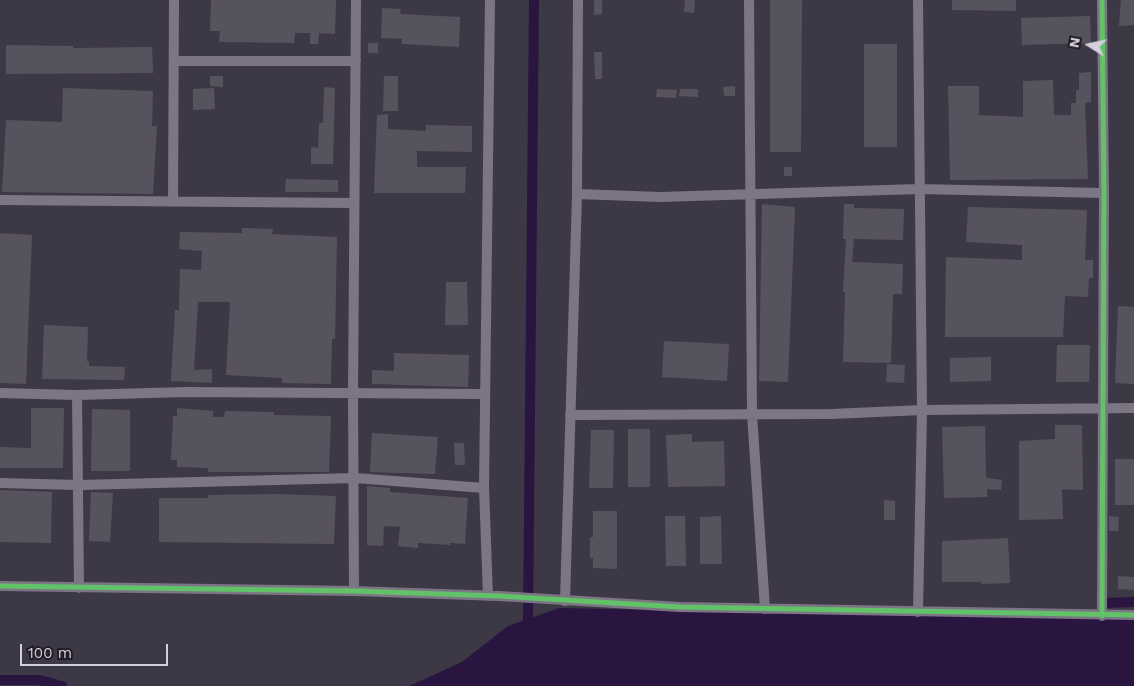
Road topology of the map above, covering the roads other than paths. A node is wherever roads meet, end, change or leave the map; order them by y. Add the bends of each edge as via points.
1 (174, 0) edge
2 (356, 0) edge
3 (490, 0) edge
4 (578, 0) edge
5 (749, 0) edge
6 (918, 0) edge
7 (1102, 0) edge
8 (174, 61) junction
9 (356, 61) junction
10 (919, 189) junction
11 (1104, 193) junction
12 (577, 194) junction
13 (751, 196) junction
14 (0, 200) edge
15 (173, 201) junction
16 (354, 203) junction
17 (0, 393) edge
18 (353, 394) junction
19 (484, 394) junction
20 (77, 395) junction
21 (1134, 408) edge
22 (1102, 409) junction
23 (922, 410) junction
24 (752, 414) junction
25 (570, 415) junction
26 (355, 478) junction
27 (0, 483) edge
28 (79, 485) junction
29 (484, 488) junction
30 (0, 586) edge
31 (79, 588) junction
32 (354, 591) junction
33 (488, 596) junction
34 (565, 600) junction
35 (764, 609) junction
36 (918, 612) junction
37 (1134, 615) edge
38 (1102, 616) junction

1 - 8 street
2 - 9 street
3 - 19 street
4 - 12 street
5 - 13 street
6 - 10 street
7 - 11 street
8 - 9 street
8 - 15 street
9 - 16 street
10 - 11 street
10 - 13 street
10 - 23 street
11 - 22 street
12 - 13 street
12 - 25 street
13 - 24 street
14 - 15 street
15 - 16 street
16 - 18 street
17 - 20 street
18 - 19 street
18 - 20 street via 187,392
18 - 26 street
19 - 29 street
20 - 28 street
21 - 22 street
22 - 23 street
22 - 38 street
23 - 24 street
23 - 36 street
24 - 25 street
24 - 35 street
25 - 34 street
26 - 28 street
26 - 29 street
26 - 32 street
27 - 28 street
28 - 31 street
29 - 33 street
30 - 31 street
31 - 32 street
32 - 33 street
33 - 34 street
34 - 35 street
35 - 36 street
36 - 38 street
37 - 38 street

